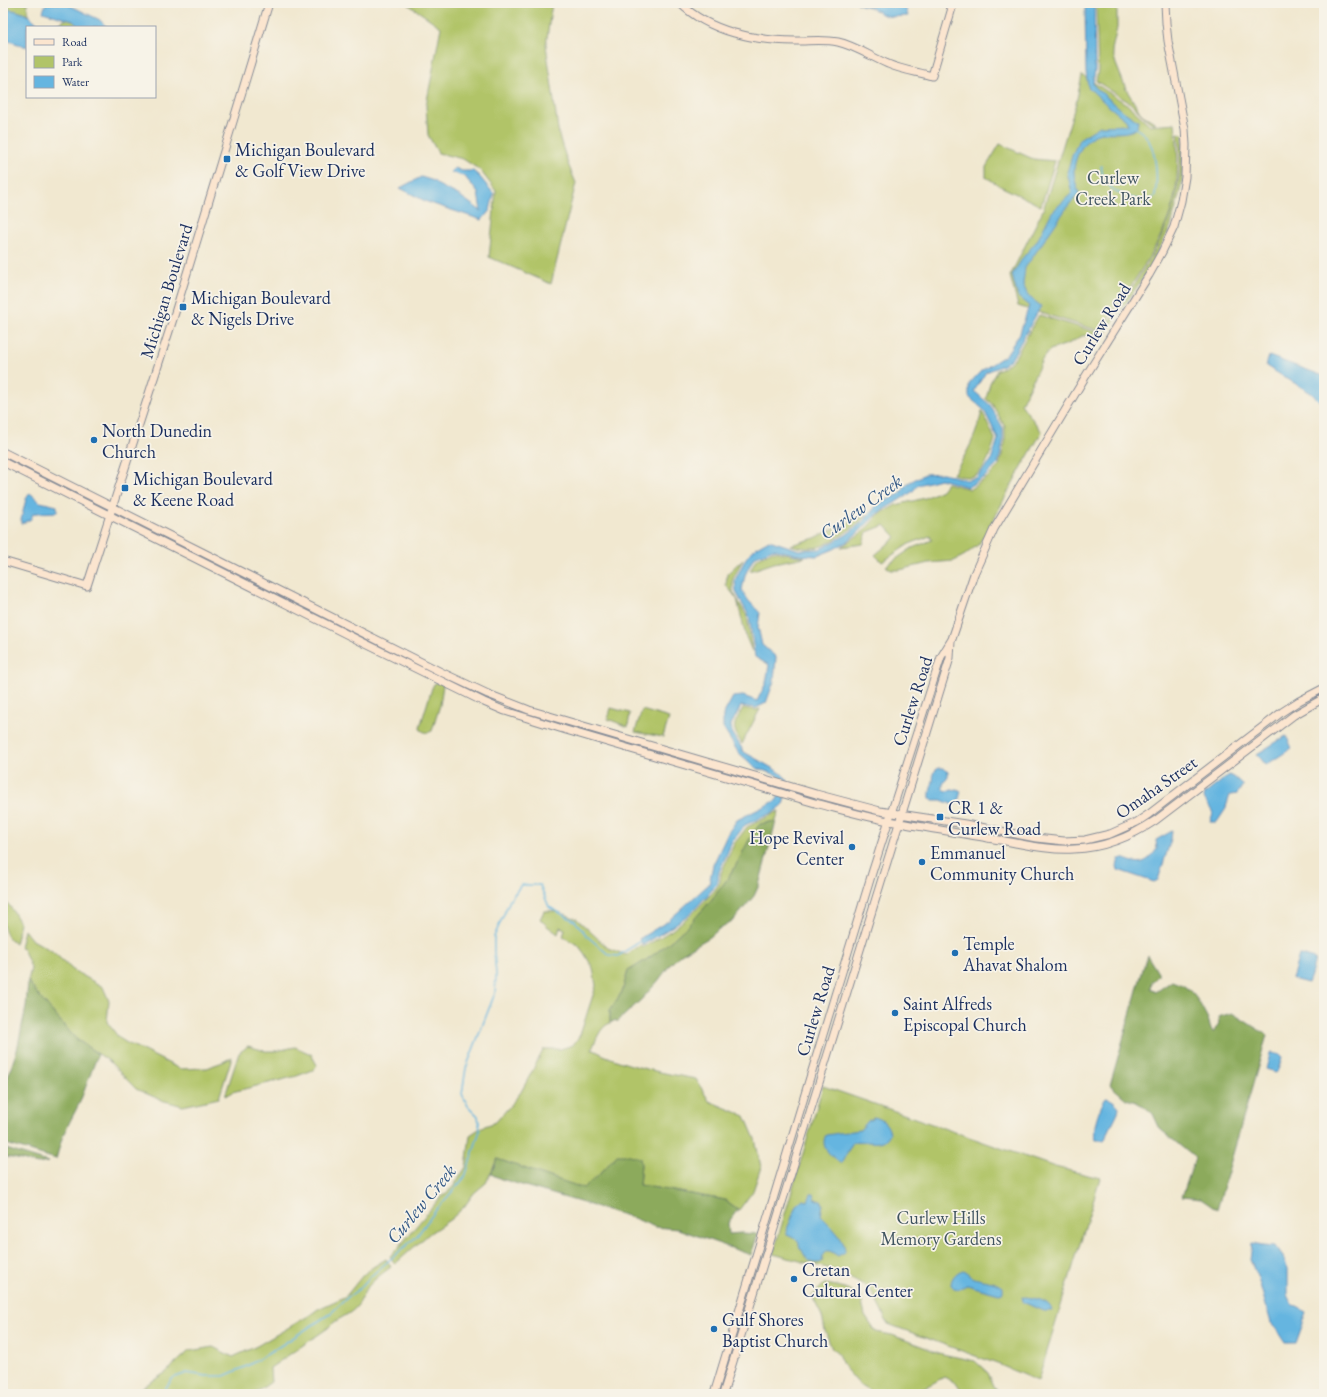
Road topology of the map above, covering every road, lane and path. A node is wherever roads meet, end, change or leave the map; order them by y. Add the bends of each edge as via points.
1 (269, 3) edge
2 (680, 3) edge
3 (1165, 3) edge
4 (950, 6) edge
5 (3, 452) edge
6 (3, 462) edge
7 (113, 507) junction
8 (110, 515) junction
9 (3, 561) edge
10 (3, 564) edge
11 (16, 566) junction
12 (952, 639) junction
13 (1324, 688) edge
14 (1324, 698) edge
15 (831, 807) junction
16 (896, 816) junction
17 (909, 824) junction
18 (886, 831) junction
19 (876, 900) junction
20 (863, 904) junction
21 (859, 952) junction
22 (839, 985) junction
23 (832, 1038) junction
24 (746, 1289) junction
25 (741, 1336) junction
26 (714, 1394) edge
27 (723, 1394) edge

1 - 7 main road, Michigan Boulevard
2 - 4 main road via 698,18 734,33 773,40 821,40 840,43 889,65 932,76
3 - 12 main road, Curlew Road via 1168,41 1186,145 1182,201 1174,227 1149,275 994,530 974,574
5 - 7 main road, Omaha Street
6 - 8 main road, Omaha Street
7 - 8 main road, Michigan Boulevard
7 - 16 main road, Omaha Street via 488,694 548,716
8 - 11 main road, Michigan Boulevard via 88,586
8 - 15 main road, Omaha Street via 505,711
9 - 11 main road
10 - 11 main road
12 - 16 main road, Curlew Road via 950,658
12 - 16 main road, Curlew Road via 940,657
13 - 16 main road, Omaha Street via 1299,701 1149,814 1122,829 1097,838 1052,840 965,824
14 - 17 main road, Omaha Street via 1294,715 1156,820 1141,830 1117,840 1074,849 1044,847
15 - 16 main road, Omaha Street
15 - 18 main road via 841,814 877,823
16 - 17 main road, Omaha Street
16 - 18 main road, Curlew Road
16 - 19 main road, Curlew Road
17 - 19 main road via 902,831 885,885
18 - 20 main road, Curlew Road
19 - 21 main road, Curlew Road
20 - 21 main road via 865,912 856,944
20 - 22 main road, Curlew Road
21 - 23 main road, Curlew Road
22 - 23 main road via 840,994 831,1029
22 - 24 main road, Curlew Road
23 - 25 main road, Curlew Road
24 - 25 main road via 747,1298 738,1332
24 - 26 main road, Curlew Road
25 - 27 main road, Curlew Road

